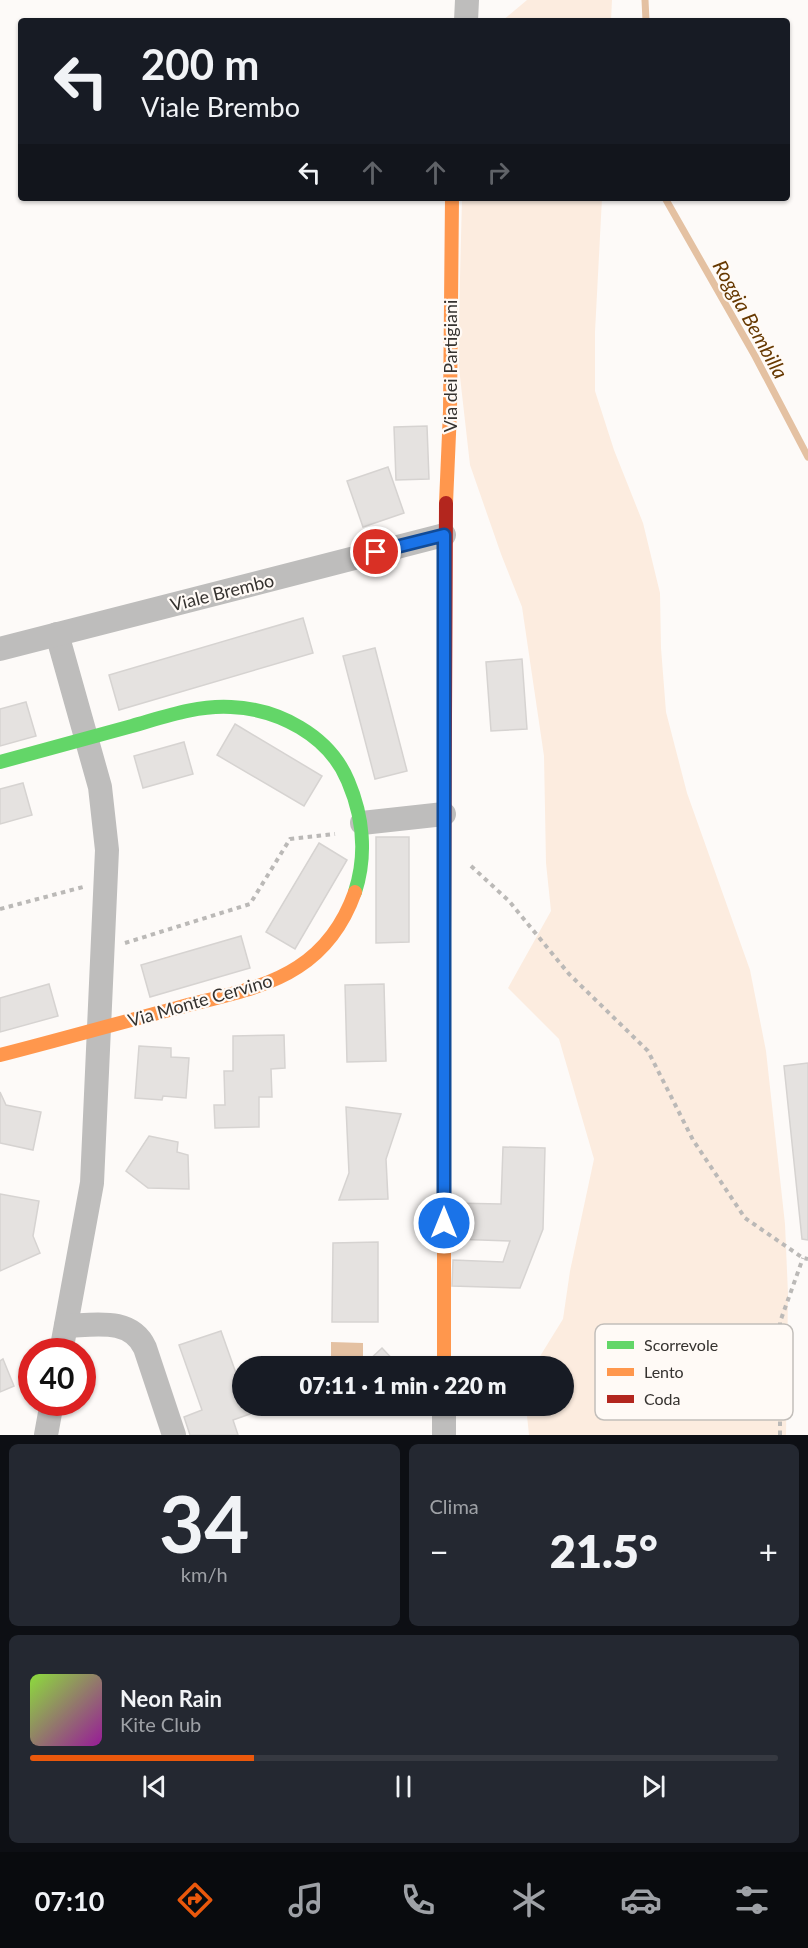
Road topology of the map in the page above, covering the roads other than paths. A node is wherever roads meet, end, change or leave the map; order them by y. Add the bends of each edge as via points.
1 (466, 0) edge
2 (466, 18) edge
3 (452, 201) edge
4 (444, 535) junction
5 (57, 634) junction
6 (0, 649) edge
7 (87, 738) junction
8 (0, 762) edge
9 (444, 814) junction
10 (362, 827) junction
11 (99, 1029) junction
12 (0, 1055) edge
13 (66, 1326) junction
14 (64, 1338) edge
15 (444, 1356) edge
16 (49, 1416) edge
17 (444, 1416) edge
18 (46, 1435) edge
19 (174, 1435) edge
20 (444, 1435) edge

1 - 2 street
3 - 4 street, Via dei Partigiani via 450,411
4 - 5 street, Viale Brembo
4 - 9 street, Via dei Partigiani
5 - 6 street, Viale Brembo
5 - 7 street, Via Monte Cervino
7 - 8 street, Via Monte Cervino
7 - 10 street, Via Monte Cervino via 212,707 237,707 272,715 303,729 336,758 354,789
7 - 11 street, Via Monte Cervino via 103,801 107,840
9 - 10 street
9 - 15 street, Via dei Partigiani
10 - 11 street, Via Monte Cervino via 360,871 350,906 330,939 309,961 262,984
11 - 12 street, Via Monte Cervino
11 - 13 street, Via Monte Cervino via 92,1183
13 - 14 street, Via Monte Cervino
13 - 19 street via 119,1325 138,1336
16 - 18 street
17 - 20 street

